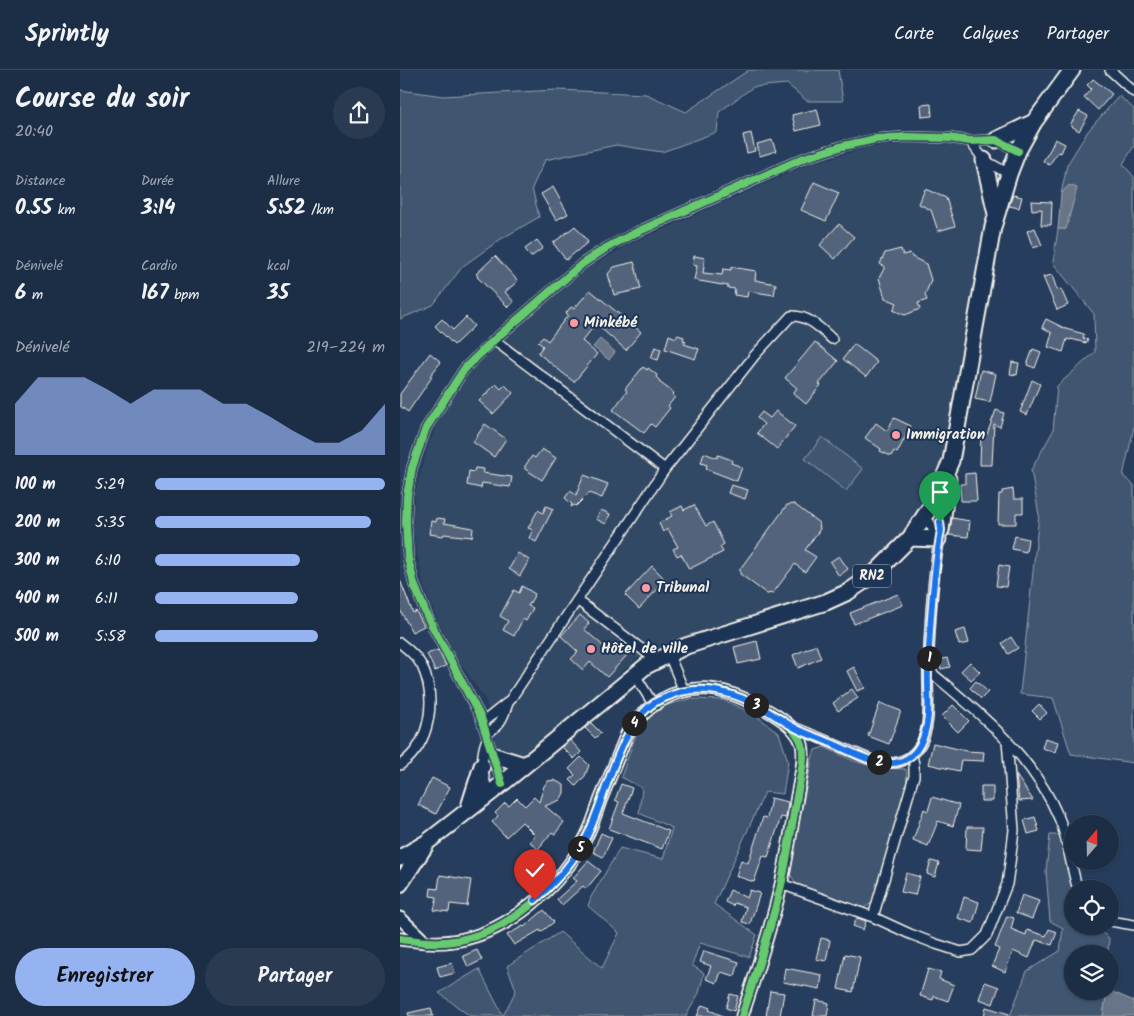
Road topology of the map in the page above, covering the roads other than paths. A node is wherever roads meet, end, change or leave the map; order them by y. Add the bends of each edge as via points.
1 (1072, 70) edge
2 (1110, 70) edge
3 (1134, 92) edge
4 (1034, 122) junction
5 (996, 140) junction
6 (970, 141) junction
7 (1018, 151) junction
8 (984, 160) junction
9 (1009, 174) junction
10 (997, 214) junction
11 (832, 339) dead end
12 (494, 340) junction
13 (951, 461) junction
14 (665, 469) junction
15 (928, 511) junction
16 (940, 537) junction
17 (910, 538) junction
18 (577, 600) junction
19 (400, 643) edge
20 (662, 658) junction
21 (928, 670) junction
22 (635, 675) junction
23 (684, 691) junction
24 (508, 703) junction
25 (653, 704) junction
26 (483, 722) junction
27 (790, 726) junction
28 (486, 737) junction
29 (1007, 740) junction
30 (494, 756) junction
31 (912, 756) junction
32 (400, 765) edge
33 (524, 765) junction
34 (482, 766) junction
35 (502, 784) junction
36 (488, 794) junction
37 (468, 810) junction
38 (426, 843) junction
39 (402, 857) edge
40 (1076, 880) edge
41 (400, 883) edge
42 (781, 884) junction
43 (873, 917) junction
44 (400, 918) edge
45 (1119, 923) edge
46 (1134, 925) edge
47 (400, 939) edge
48 (425, 942) junction
49 (742, 1016) edge

1 - 4 highway, RN2
2 - 3 street
4 - 5 highway
4 - 7 highway, RN2
5 - 6 street
5 - 7 street
6 - 8 street
6 - 12 street via 906,137 876,139 804,158 606,248 582,264
7 - 9 highway, RN2
8 - 9 street
8 - 10 highway
9 - 10 highway, RN2
10 - 13 highway, RN2
11 - 14 street via 800,315 790,316
12 - 14 street
12 - 26 street via 465,368 426,428 412,468 406,522 408,558 414,584 427,616
13 - 15 highway, RN2
13 - 16 highway
14 - 18 street
15 - 16 street via 937,516
15 - 17 highway, RN2
16 - 17 highway
16 - 21 street
17 - 20 highway, RN2 via 873,575 848,592 826,602 686,646
18 - 20 street
18 - 24 street
19 - 32 street via 421,664 430,710 416,750
20 - 22 highway, RN2
20 - 23 street
21 - 29 street
21 - 31 street via 925,732
22 - 25 street
22 - 33 highway, RN2
23 - 25 street
23 - 27 street via 711,690 730,694 777,716
24 - 26 street
24 - 28 street via 499,726
25 - 48 street via 627,734 587,835 555,883 509,920 490,930 454,941
26 - 28 street
27 - 31 street via 882,763 902,761
27 - 42 street via 801,740 802,757
28 - 30 street
28 - 34 street
29 - 40 street via 1038,779 1060,819
29 - 43 street via 1013,838 1007,884 987,935 972,950 961,952
30 - 33 highway
30 - 35 street
31 - 43 street via 914,776
33 - 35 highway, RN2
34 - 36 street
34 - 37 highway
35 - 36 highway, RN2
36 - 37 highway, RN2
37 - 38 highway, RN2
38 - 39 highway, RN2
38 - 41 highway
39 - 41 street
42 - 43 street
42 - 49 street
44 - 48 street
45 - 46 street
47 - 48 street

